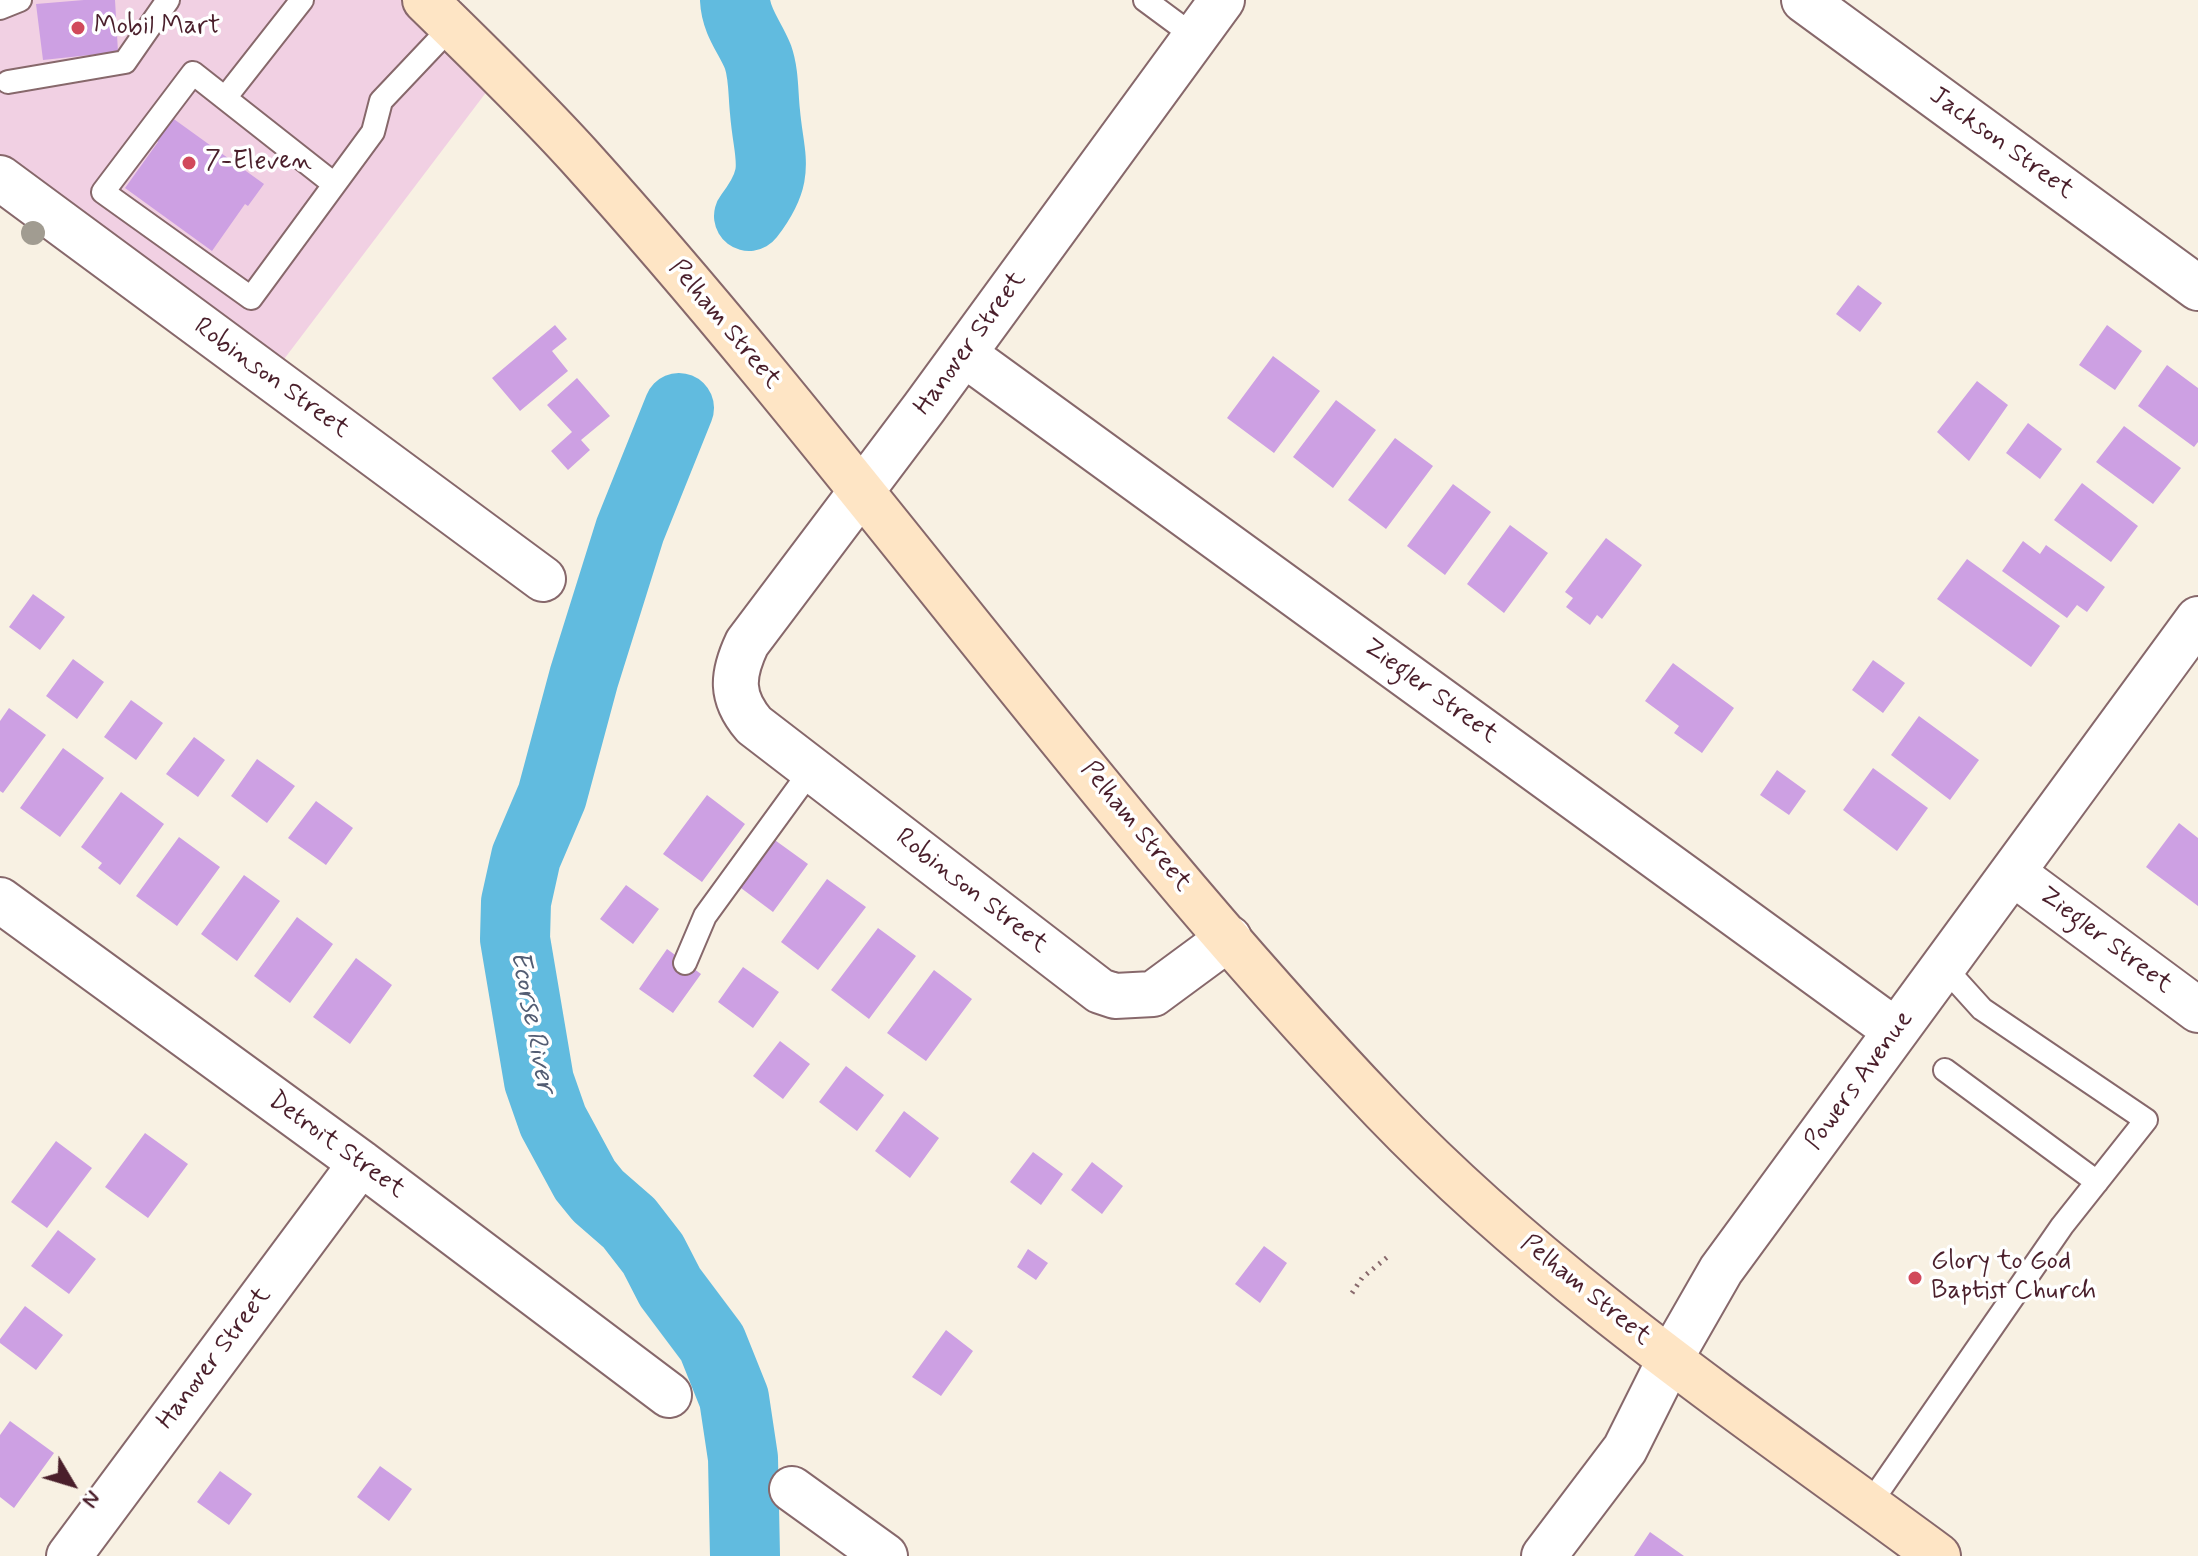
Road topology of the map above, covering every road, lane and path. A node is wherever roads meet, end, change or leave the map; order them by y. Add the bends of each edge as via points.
1 (20, 0) edge
2 (168, 0) edge
3 (302, 0) edge
4 (1145, 0) edge
5 (1222, 0) edge
6 (1804, 0) edge
7 (0, 8) edge
8 (439, 13) edge
9 (1195, 37) junction
10 (0, 72) edge
11 (225, 98) junction
12 (0, 178) edge
13 (334, 184) junction
14 (2198, 288) edge
15 (964, 354) junction
16 (862, 491) junction
17 (543, 579) dead end
18 (2198, 619) edge
19 (737, 692) joint
20 (812, 769) junction
21 (2013, 873) junction
22 (0, 900) edge
23 (1229, 938) junction
24 (685, 963) dead end
25 (1944, 967) junction
26 (2198, 1010) edge
27 (1896, 1031) junction
28 (1945, 1070) dead end
29 (361, 1163) junction
30 (2097, 1182) junction
31 (1391, 1254) dead end
32 (1352, 1293) dead end
33 (1670, 1359) junction
34 (669, 1395) dead end
35 (792, 1489) dead end
36 (1869, 1505) junction
37 (69, 1556) edge
38 (885, 1556) edge
39 (1544, 1556) edge
40 (1938, 1556) edge

1 - 7 lane
2 - 10 lane via 125,62 8,82
3 - 11 lane
4 - 9 lane
5 - 9 street, Hanover Street
6 - 14 street, Jackson Street
8 - 13 lane via 381,101 373,132
8 - 16 street, Pelham Street via 577,155
9 - 15 street, Hanover Street
11 - 13 lane
11 - 13 lane via 193,73 103,192 251,298
12 - 17 street, Robinson Street
15 - 16 street, Hanover Street
15 - 27 street, Ziegler Street
16 - 19 street, Hanover Street via 747,643 736,667
16 - 23 street, Pelham Street
18 - 21 street, Powers Avenue
19 - 20 street, Robinson Street via 754,725
20 - 23 street, Robinson Street via 1100,991 1115,996 1153,994
20 - 24 lane via 705,916
21 - 25 street, Powers Avenue
21 - 26 street, Ziegler Street
22 - 29 street, Detroit Street
23 - 33 street, Pelham Street via 1406,1132 1510,1231
25 - 27 street, Powers Avenue
25 - 30 lane via 1982,1009 2146,1120
27 - 33 street, Powers Avenue via 1721,1270
28 - 30 lane
29 - 34 street, Detroit Street
29 - 37 street, Hanover Street
30 - 36 lane
31 - 32 path
33 - 36 street, Pelham Street
33 - 39 street, Powers Avenue via 1625,1449
35 - 38 street
36 - 40 street, Pelham Street

